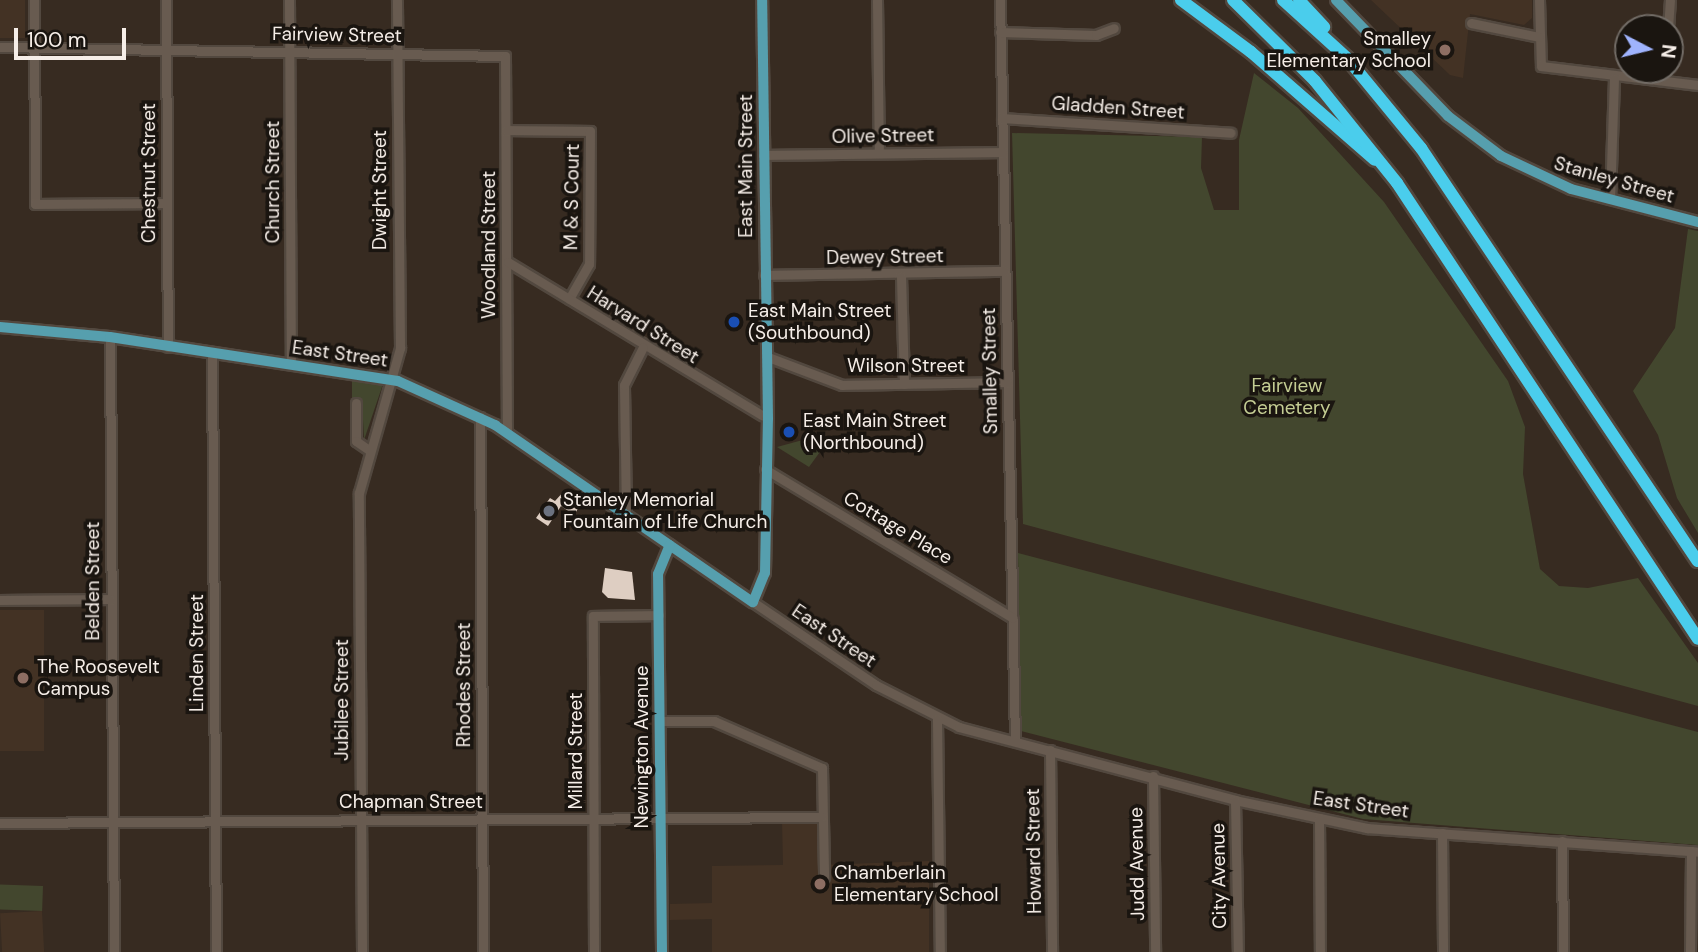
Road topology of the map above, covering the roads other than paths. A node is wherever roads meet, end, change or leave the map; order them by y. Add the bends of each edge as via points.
1 (34, 0) edge
2 (166, 0) edge
3 (289, 0) edge
4 (397, 0) edge
5 (762, 0) edge
6 (877, 0) edge
7 (1000, 0) edge
8 (1181, 0) edge
9 (1233, 0) edge
10 (1283, 0) edge
11 (1299, 0) edge
12 (1336, 0) edge
13 (1539, 0) edge
14 (1471, 23) dead end
15 (1114, 28) dead end
16 (1000, 32) junction
17 (1539, 37) junction
18 (0, 47) edge
19 (34, 48) junction
20 (166, 50) junction
21 (290, 51) junction
22 (397, 54) junction
23 (505, 56) joint
24 (1347, 58) junction
25 (1614, 78) joint
26 (1002, 118) junction
27 (506, 130) junction
28 (1231, 133) dead end
29 (1003, 152) junction
30 (879, 153) junction
31 (763, 155) junction
32 (1384, 166) junction
33 (1610, 200) junction
34 (167, 204) junction
35 (1698, 222) edge
36 (508, 262) junction
37 (1005, 271) junction
38 (764, 275) junction
39 (901, 276) junction
40 (569, 299) junction
41 (0, 327) edge
42 (765, 333) junction
43 (110, 337) junction
44 (168, 347) junction
45 (643, 347) junction
46 (212, 354) junction
47 (768, 357) junction
48 (291, 364) junction
49 (392, 379) junction
50 (1007, 382) junction
51 (904, 384) junction
52 (356, 403) dead end
53 (762, 415) junction
54 (480, 417) junction
55 (765, 428) junction
56 (507, 433) junction
57 (369, 450) junction
58 (765, 468) junction
59 (626, 514) junction
60 (670, 545) junction
61 (1698, 561) edge
62 (110, 599) junction
63 (0, 600) edge
64 (753, 602) junction
65 (659, 615) junction
66 (1013, 618) junction
67 (1698, 639) edge
68 (937, 719) junction
69 (660, 721) junction
70 (1015, 741) junction
71 (1051, 750) junction
72 (1153, 776) junction
73 (1235, 800) junction
74 (822, 817) junction
75 (660, 818) junction
76 (1319, 818) junction
77 (594, 819) junction
78 (360, 820) junction
79 (482, 820) junction
80 (215, 821) junction
81 (113, 822) junction
82 (0, 823) edge
83 (1442, 833) junction
84 (1562, 841) junction
85 (1694, 851) edge
86 (824, 877) dead end
87 (114, 952) edge
88 (216, 952) edge
89 (362, 952) edge
90 (483, 952) edge
91 (594, 952) edge
92 (662, 952) edge
93 (940, 952) edge
94 (1052, 952) edge
95 (1156, 952) edge
96 (1238, 952) edge
97 (1320, 952) edge
98 (1443, 952) edge
99 (1563, 952) edge
100 (1690, 952) edge

1 - 19 street
2 - 20 street, Chestnut Street
3 - 21 street, Church Street
4 - 22 street, Dwight Street
5 - 31 main road, East Main Street
6 - 30 street
7 - 16 street, Smalley Street
8 - 32 highway via 1251,52 1347,140
9 - 32 highway via 1297,62
10 - 24 highway
11 - 24 highway
12 - 33 main road, Stanley Street via 1472,136 1532,173
13 - 17 street
14 - 17 street
15 - 16 street via 1096,34
16 - 26 street, Smalley Street
17 - 25 street via 1541,66
18 - 19 street, Fairview Street
19 - 20 street, Fairview Street
19 - 34 street via 35,204
20 - 21 street, Fairview Street
20 - 34 street, Chestnut Street
21 - 22 street, Fairview Street
21 - 48 street, Church Street
22 - 23 street, Fairview Street
22 - 49 street, Dwight Street via 400,339
23 - 27 street, Woodland Street
24 - 61 highway via 1440,174
25 - 33 street
26 - 28 street, Gladden Street
26 - 29 street, Smalley Street
27 - 36 street, Woodland Street
27 - 40 street, M & S Court via 590,131 589,264
29 - 30 street, Olive Street
29 - 37 street, Smalley Street
30 - 31 street, Olive Street
31 - 38 main road, East Main Street
32 - 67 highway
33 - 35 main road, Stanley Street
34 - 44 street, Chestnut Street
36 - 40 street, Harvard Street
36 - 56 street, Woodland Street
37 - 39 street, Dewey Street
37 - 50 street, Smalley Street
38 - 39 street, Dewey Street
38 - 42 main road, East Main Street
39 - 51 street
40 - 45 street, Harvard Street
41 - 43 main road, East Street
42 - 47 main road, East Main Street
42 - 53 main road, East Main Street
43 - 44 main road, East Street
43 - 62 street, Belden Street
44 - 46 main road, East Street
45 - 53 street, Harvard Street
45 - 59 street via 624,386
46 - 48 main road, East Street
46 - 80 street, Linden Street
47 - 51 street, Wilson Street via 842,385
47 - 55 main road, East Main Street
48 - 49 main road, East Street
49 - 54 main road, East Street
49 - 57 street, Jubilee Street
50 - 51 street, Wilson Street
50 - 66 street, Smalley Street
52 - 57 street via 356,441
53 - 55 main road, East Main Street
54 - 56 main road, East Street
54 - 79 street, Rhodes Street
55 - 58 main road, East Main Street
56 - 59 main road, East Street
57 - 78 street, Jubilee Street via 359,493
58 - 64 main road, East Main Street via 765,576
58 - 66 street, Cottage Place
59 - 60 main road, East Street
60 - 64 main road, East Street
60 - 65 main road, Newington Avenue via 659,566
62 - 63 street
62 - 81 street, Belden Street
64 - 68 street, East Street
65 - 69 main road, Newington Avenue
65 - 77 street, Millard Street via 593,616
66 - 70 street, Smalley Street
68 - 70 street, East Street
68 - 93 street
69 - 74 street via 714,721 822,768
69 - 75 main road, Newington Avenue
70 - 71 street, East Street
71 - 72 street, East Street
71 - 94 street, Howard Street
72 - 73 street, East Street
72 - 95 street, Judd Avenue
73 - 76 street, East Street
73 - 96 street, City Avenue
74 - 75 street, Chapman Street
74 - 86 street
75 - 77 street, Chapman Street
75 - 92 main road, Newington Avenue
76 - 83 street, East Street
76 - 97 street
77 - 79 street, Chapman Street
77 - 91 street, Millard Street
78 - 79 street, Chapman Street
78 - 80 street, Chapman Street
78 - 89 street, Jubilee Street
79 - 90 street, Rhodes Street
80 - 81 street, Chapman Street
80 - 88 street, Linden Street
81 - 82 street, Chapman Street
81 - 87 street, Belden Street
83 - 84 street, East Street
83 - 98 street
84 - 85 street, East Street
84 - 99 street
85 - 100 street

